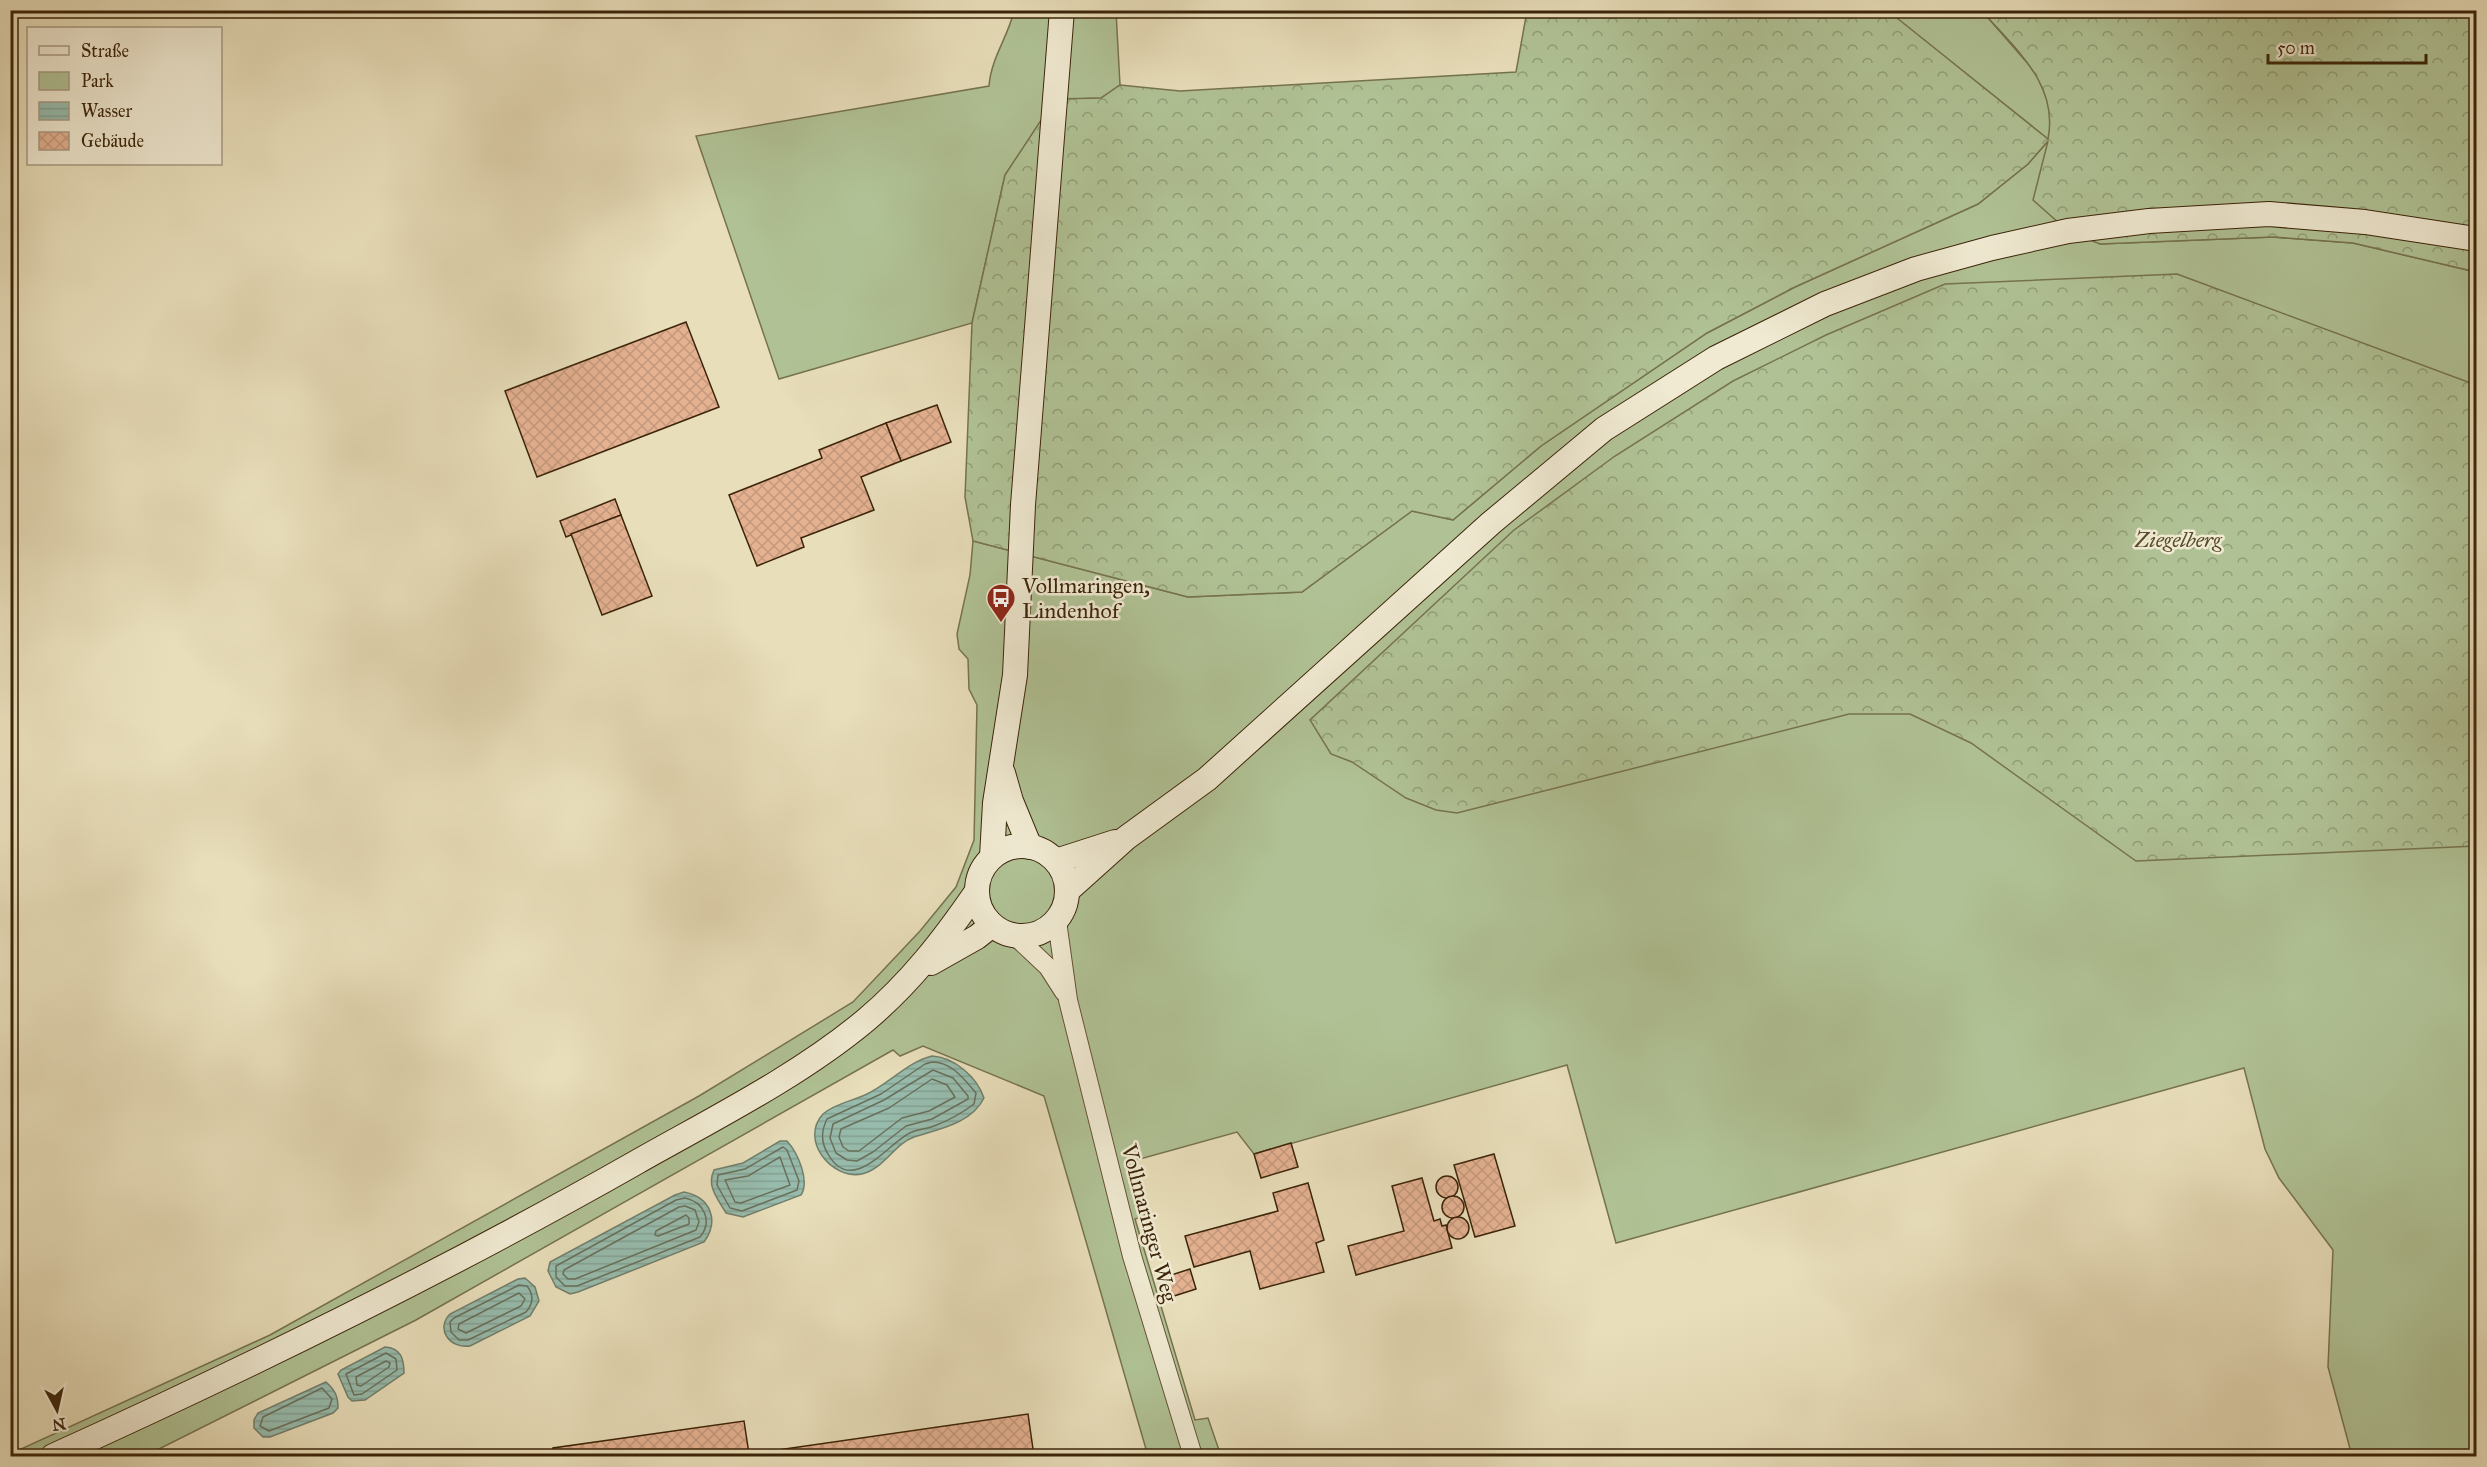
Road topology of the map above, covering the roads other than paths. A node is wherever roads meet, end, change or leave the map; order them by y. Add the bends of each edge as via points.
1 (1062, 10) edge
2 (2476, 239) edge
3 (1002, 767) junction
4 (1126, 838) junction
5 (1030, 847) junction
6 (992, 857) junction
7 (1056, 861) junction
8 (977, 891) junction
9 (1067, 891) junction
10 (1057, 921) junction
11 (992, 925) junction
12 (1014, 935) junction
13 (921, 968) junction
14 (1068, 1000) junction
15 (53, 1456) edge
16 (1193, 1456) edge

1 - 3 street via 1023,506 1015,675
2 - 4 street via 2365,222 2269,214 2149,220 2068,231 1992,248 1916,269 1825,304 1716,358 1604,429 1491,523 1207,779
3 - 5 street
3 - 6 street
4 - 7 street
4 - 9 street
5 - 6 street via 1010,848
5 - 7 street
6 - 8 street via 979,879
7 - 9 street
8 - 11 street via 979,904
8 - 13 street
9 - 10 street
10 - 12 street via 1042,931
10 - 14 street, Vollmaringer Weg
11 - 12 street
11 - 13 street
12 - 14 street, Vollmaringer Weg via 1048,967
13 - 15 street via 866,1020 811,1060 544,1215 370,1307
14 - 16 street, Vollmaringer Weg via 1132,1256

